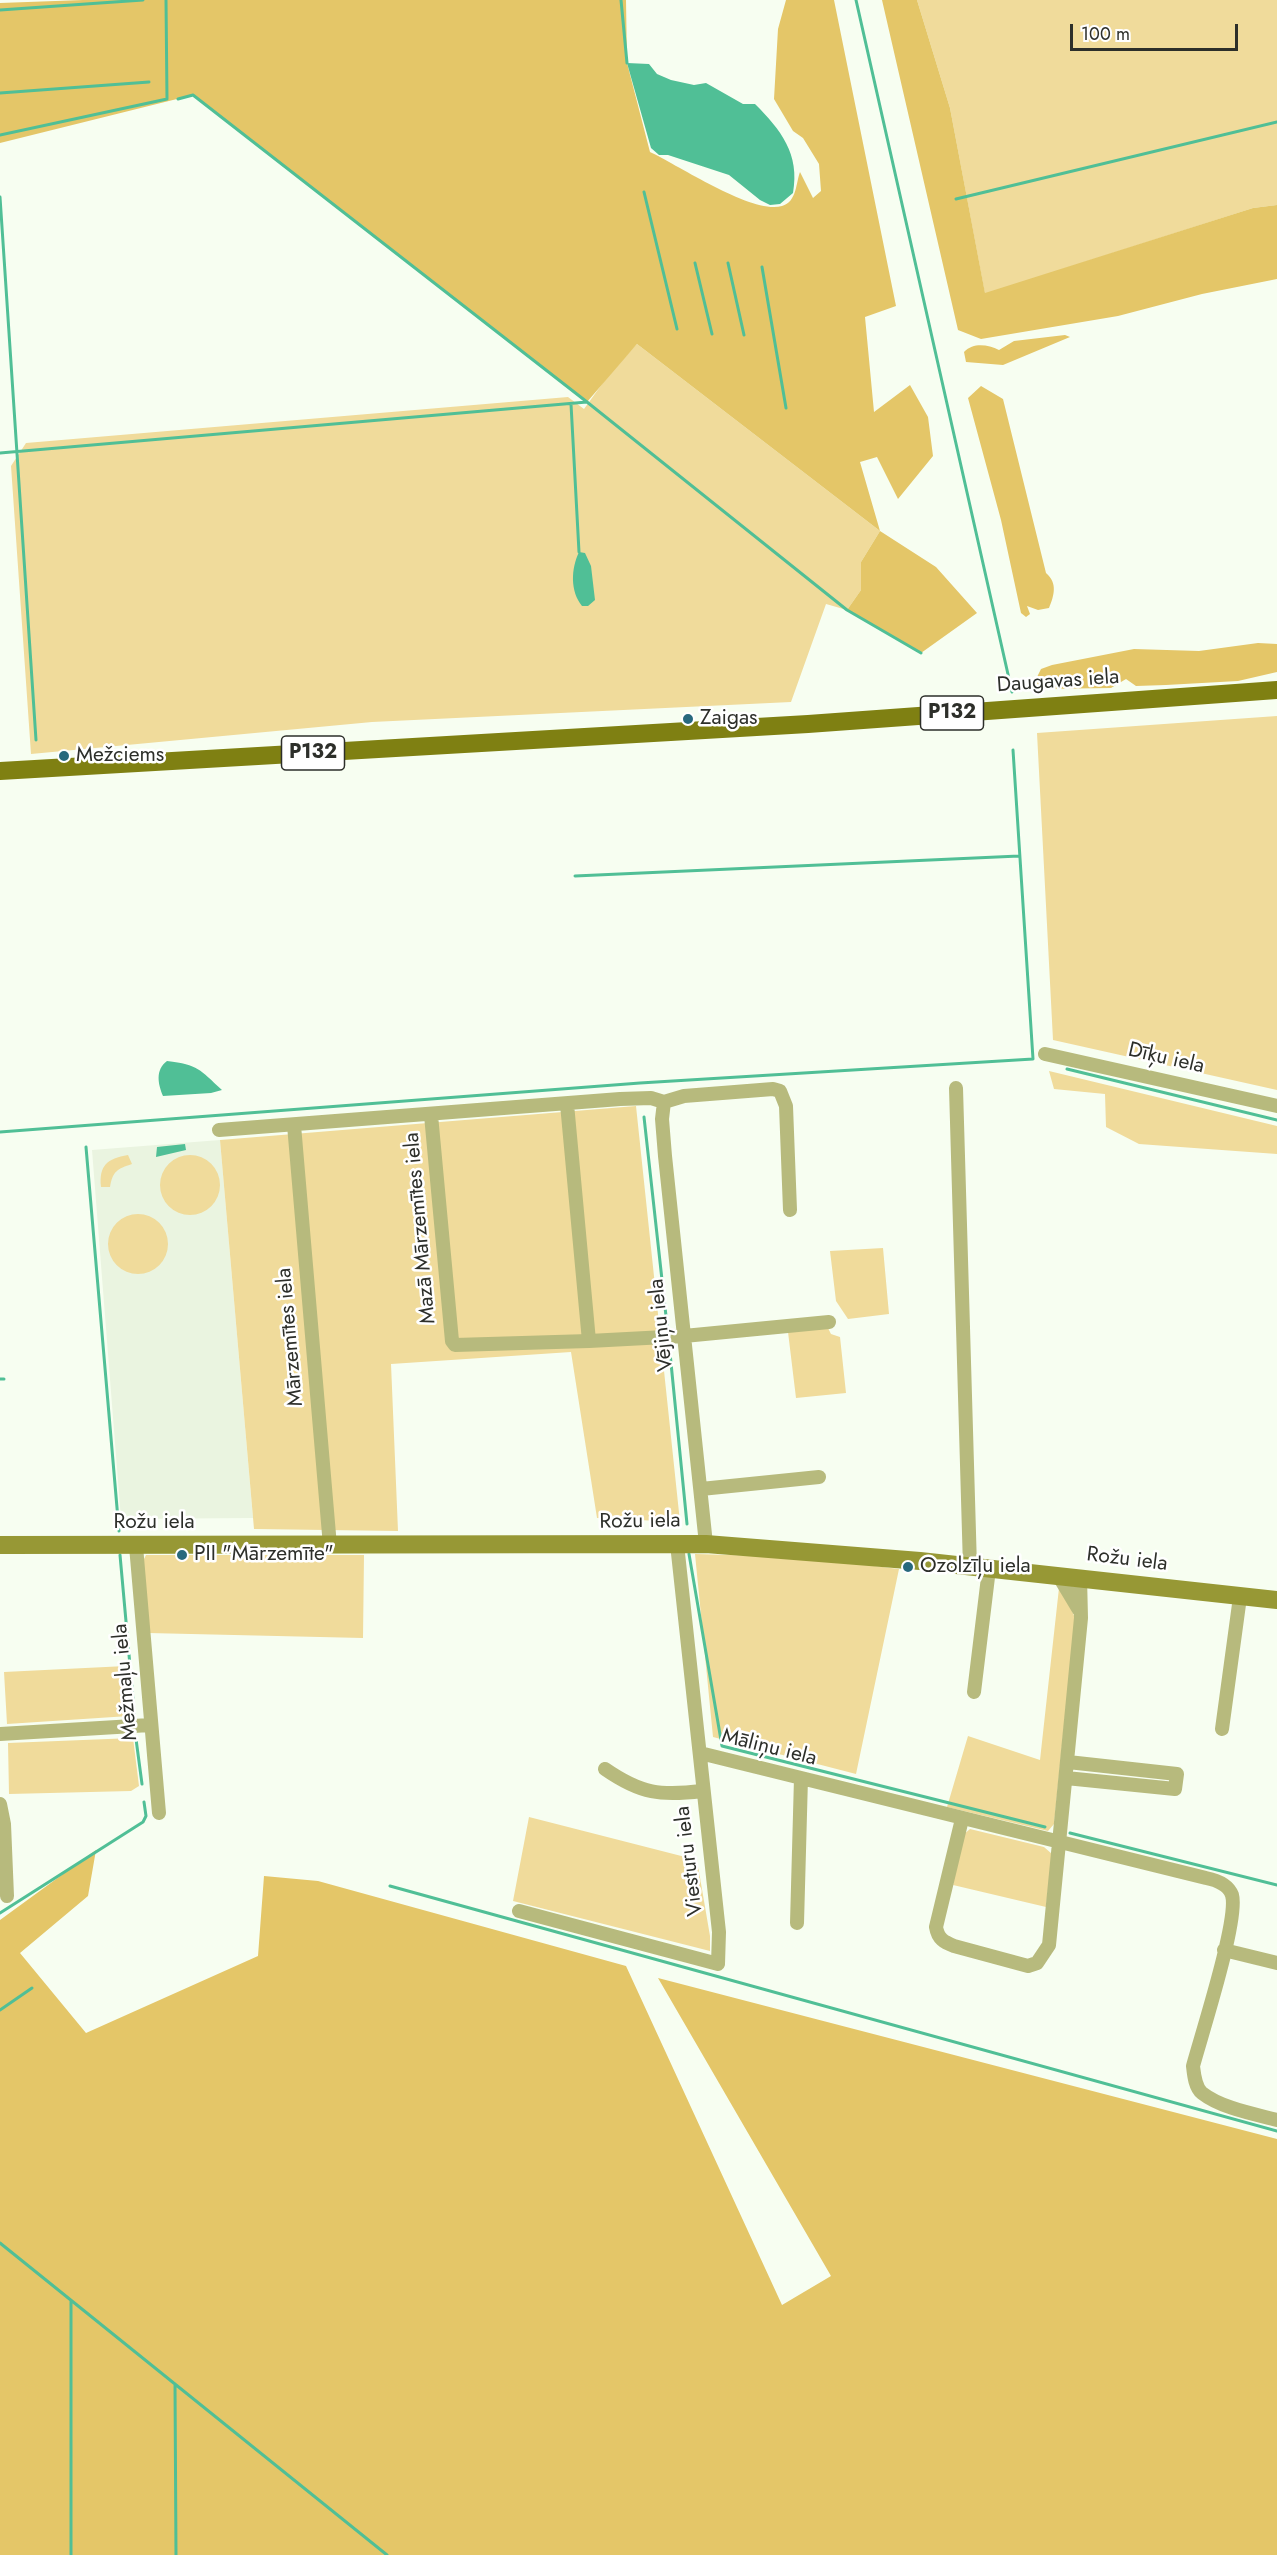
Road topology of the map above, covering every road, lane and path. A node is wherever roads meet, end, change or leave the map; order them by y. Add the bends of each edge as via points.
1 (1277, 690) edge
2 (0, 771) edge
3 (1045, 1054) dead end
4 (956, 1088) dead end
5 (664, 1102) junction
6 (567, 1104) junction
7 (1277, 1106) edge
8 (431, 1115) junction
9 (294, 1125) junction
10 (219, 1130) dead end
11 (790, 1210) dead end
12 (829, 1322) dead end
13 (684, 1336) junction
14 (589, 1341) junction
15 (819, 1477) dead end
16 (702, 1489) junction
17 (677, 1544) junction
18 (706, 1544) junction
19 (0, 1545) edge
20 (136, 1546) junction
21 (330, 1546) junction
22 (979, 1568) junction
23 (1058, 1575) junction
24 (1080, 1577) junction
25 (1240, 1597) junction
26 (1277, 1600) edge
27 (1081, 1611) junction
28 (974, 1692) dead end
29 (150, 1725) junction
30 (1222, 1729) dead end
31 (0, 1734) edge
32 (700, 1753) junction
33 (1068, 1762) junction
34 (605, 1769) dead end
35 (801, 1778) junction
36 (1066, 1778) junction
37 (702, 1791) junction
38 (0, 1804) edge
39 (159, 1813) dead end
40 (962, 1819) junction
41 (1058, 1843) junction
42 (7, 1896) dead end
43 (519, 1911) dead end
44 (797, 1923) dead end
45 (1224, 1950) junction
46 (1277, 1963) edge
47 (1277, 2120) edge

1 - 2 main road, Daugavas iela / P132 via 627,735
3 - 7 street, Dīķu iela
4 - 22 street
5 - 6 street via 651,1098
5 - 11 street via 684,1096 780,1091 786,1106
5 - 13 street, Vējiņu iela via 662,1119
6 - 8 street
6 - 14 street
8 - 9 street
8 - 14 street, Mazā Mārzemītes iela via 455,1346
9 - 10 street
9 - 21 street, Mārzemītes iela
12 - 13 street
13 - 14 street
13 - 16 street, Vējiņu iela
15 - 16 street
16 - 18 street, Vējiņu iela
17 - 18 street, Rožu iela
17 - 21 street, Rožu iela
17 - 32 street, Māliņu iela
18 - 22 street, Rožu iela via 810,1550
19 - 20 street, Rožu iela
20 - 21 street, Rožu iela
20 - 29 street, Mežmaļu iela
22 - 23 street, Rožu iela
22 - 28 street
23 - 24 street, Rožu iela
23 - 27 street
24 - 25 street, Rožu iela
24 - 27 street
25 - 26 street, Rožu iela
25 - 30 street
27 - 33 street
29 - 31 street
29 - 39 street, Mežmaļu iela
32 - 35 street, Māliņu iela
32 - 37 street, Viesturu iela
33 - 36 street
33 - 36 street via 1177,1774 1175,1789
34 - 37 street via 657,1794
35 - 40 street, Māliņu iela
35 - 44 street
36 - 41 street
37 - 43 street, Viesturu iela via 719,1932 718,1964
38 - 42 street
40 - 41 street, Māliņu iela
40 - 41 street via 937,1935 954,1946 1028,1966 1037,1963 1049,1945
41 - 45 street, Māliņu iela via 1218,1881 1231,1894
45 - 46 street
45 - 47 street via 1193,2066 1200,2092

